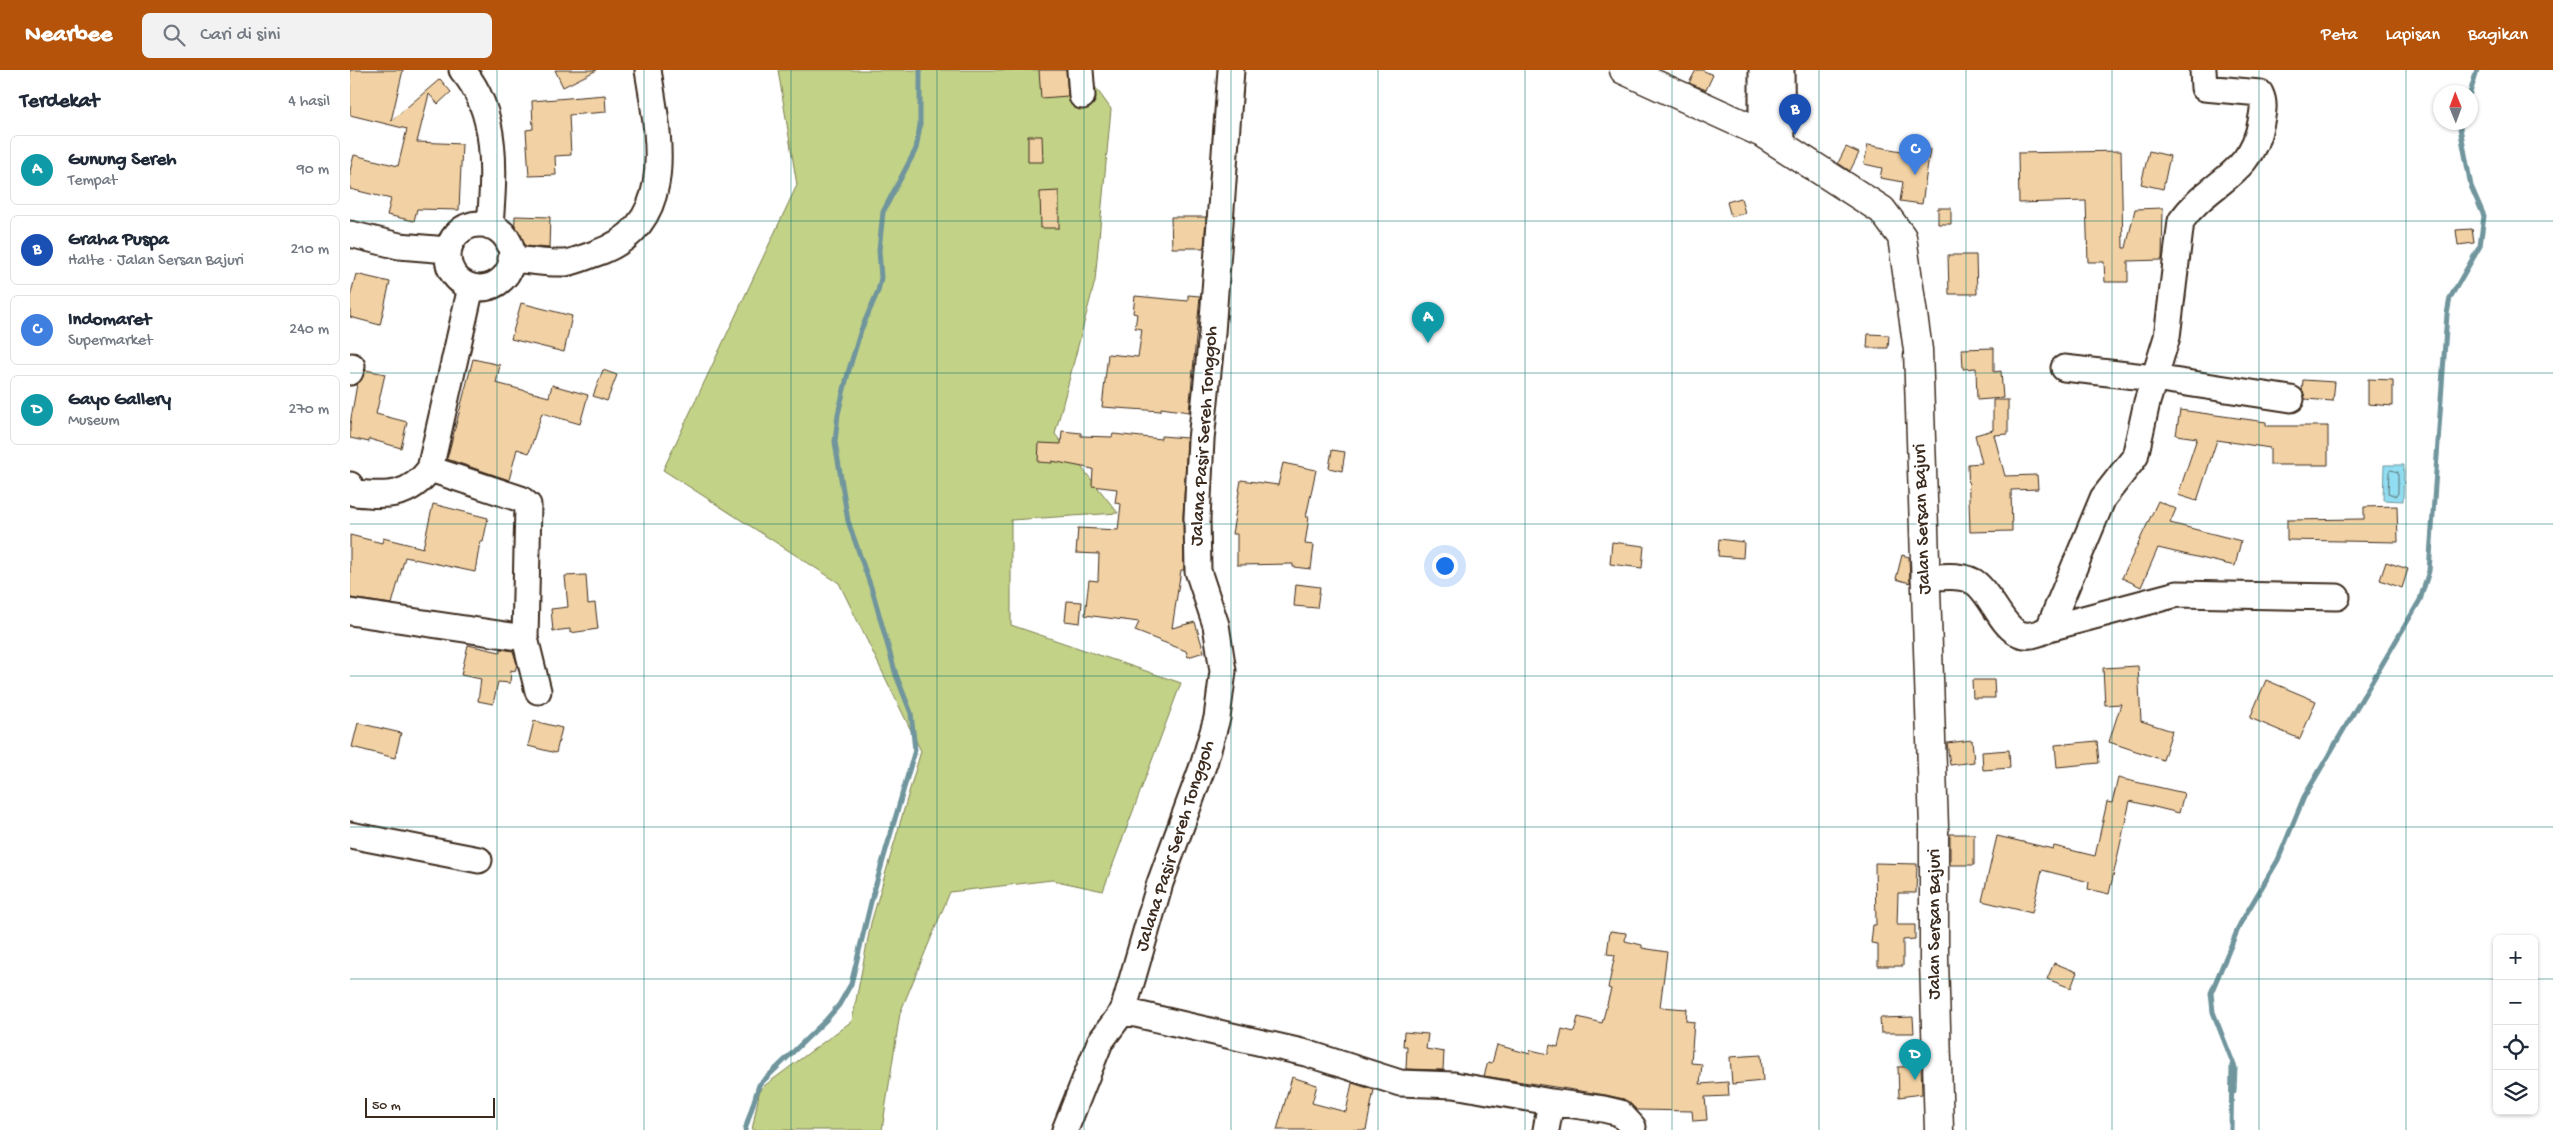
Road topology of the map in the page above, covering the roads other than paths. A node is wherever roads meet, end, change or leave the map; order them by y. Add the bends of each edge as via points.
1 (462, 70) edge
2 (648, 70) edge
3 (1080, 70) edge
4 (1231, 70) edge
5 (1624, 70) edge
6 (1762, 70) edge
7 (1781, 70) edge
8 (2203, 70) edge
9 (1082, 96) dead end
10 (1772, 139) junction
11 (490, 226) junction
12 (350, 234) edge
13 (448, 250) junction
14 (511, 259) junction
15 (472, 287) junction
16 (2064, 368) dead end
17 (2154, 378) junction
18 (2291, 399) dead end
19 (430, 469) junction
20 (352, 495) edge
21 (1924, 578) junction
22 (2337, 597) dead end
23 (350, 612) edge
24 (2049, 628) junction
25 (525, 638) junction
26 (538, 691) dead end
27 (350, 835) edge
28 (479, 860) dead end
29 (1123, 1011) junction
30 (1551, 1102) junction
31 (1633, 1127) dead end
32 (1065, 1130) edge
33 (1546, 1130) edge
34 (1939, 1130) edge

1 - 11 street via 472,83 485,112 494,158
2 - 14 street via 659,139 655,195 634,233 612,248 566,263
3 - 9 street
4 - 29 street, Jalana Pasir Sereh Tonggoh via 1197,518 1198,571 1216,625 1223,671 1218,718 1160,883
5 - 10 main road, Jalan Sersan Bajuri
6 - 10 street
7 - 10 street
8 - 17 street via 2204,88 2260,93 2264,102 2258,140 2246,161 2191,208 2182,221 2167,337
10 - 21 main road, Jalan Sersan Bajuri via 1882,210 1902,237 1918,350
11 - 13 street via 481,224 464,228 451,241
11 - 14 street via 506,239
12 - 13 street via 399,246
13 - 15 street via 448,262 453,273
14 - 15 street via 509,269 493,285
15 - 19 street
16 - 17 street
17 - 18 street
17 - 24 street via 2135,457 2103,498
19 - 20 street via 409,489 390,494
19 - 25 street via 528,505
21 - 24 street via 1955,576 1977,583 2005,624 2021,633 2038,635
21 - 34 main road, Jalan Sersan Bajuri via 1934,828
22 - 24 street via 2177,594
23 - 25 street
25 - 26 street
27 - 28 street
29 - 30 street via 1306,1053 1400,1083 1454,1084
29 - 32 street, Jalana Pasir Sereh Tonggoh via 1100,1042
30 - 31 street via 1620,1113
30 - 33 street

